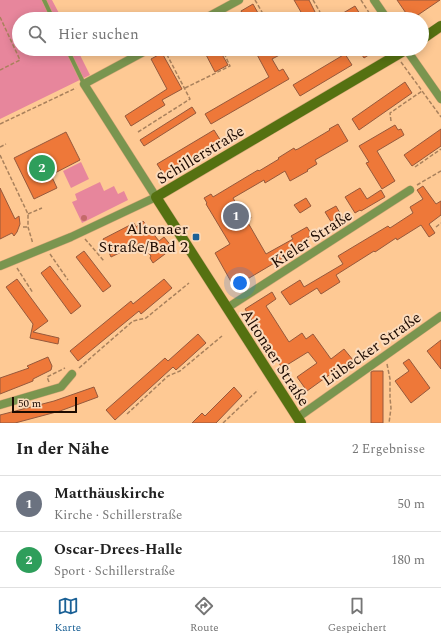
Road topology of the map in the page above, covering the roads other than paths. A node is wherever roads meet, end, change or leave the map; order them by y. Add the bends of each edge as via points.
1 (44, 0) edge
2 (239, 0) edge
3 (374, 0) edge
4 (50, 12) edge
5 (217, 12) edge
6 (382, 12) edge
7 (441, 26) edge
8 (429, 34) edge
9 (70, 56) edge
10 (136, 56) edge
11 (394, 56) edge
12 (412, 56) edge
13 (84, 84) junction
14 (441, 99) edge
15 (410, 190) road end
16 (156, 198) junction
17 (0, 266) edge
18 (227, 308) junction
19 (441, 316) edge
20 (72, 374) dead end
21 (0, 405) edge
22 (299, 420) edge

1 - 4 lane
2 - 5 street
3 - 6 street
7 - 8 street
9 - 13 lane
10 - 13 street
11 - 16 street, Schillerstraße
12 - 14 street
13 - 16 street, Altonaer Straße
15 - 18 street, Kieler Straße
16 - 17 street, Schillerstraße
16 - 18 street, Altonaer Straße
18 - 22 street, Altonaer Straße
19 - 22 street, Lübecker Straße
20 - 21 street via 61,387

